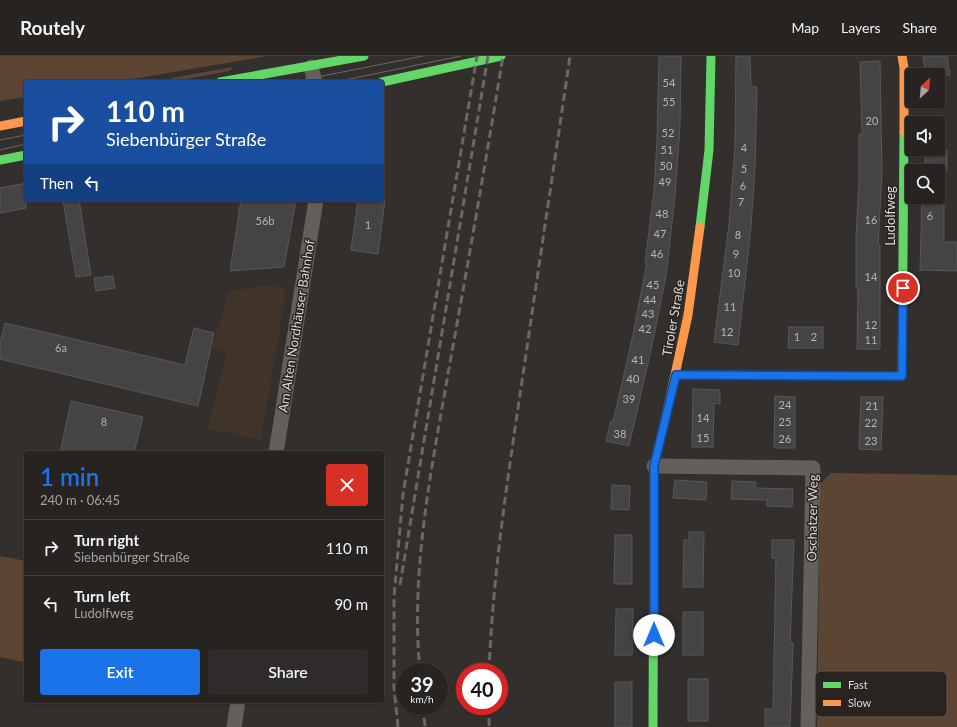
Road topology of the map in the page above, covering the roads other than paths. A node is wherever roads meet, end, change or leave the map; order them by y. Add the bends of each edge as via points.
1 (364, 56) edge
2 (501, 56) edge
3 (710, 56) edge
4 (902, 56) edge
5 (311, 67) junction
6 (230, 80) edge
7 (314, 80) edge
8 (384, 82) edge
9 (24, 121) edge
10 (0, 126) edge
11 (24, 156) edge
12 (0, 160) edge
13 (316, 202) edge
14 (676, 375) junction
15 (276, 451) edge
16 (654, 466) junction
17 (238, 703) edge
18 (234, 727) edge
19 (653, 727) edge
20 (808, 727) edge

1 - 5 street
2 - 8 street
3 - 14 street, Tiroler Straße via 708,158 696,264
4 - 14 street, Ludolfweg via 902,376
5 - 6 street
5 - 7 street
9 - 10 street
11 - 12 street
13 - 15 street, Am Alten Nordhäuser Bahnhof
14 - 16 street, Tiroler Straße
16 - 19 street, Tiroler Straße
16 - 20 street, Oschatzer Weg via 813,468
17 - 18 street

